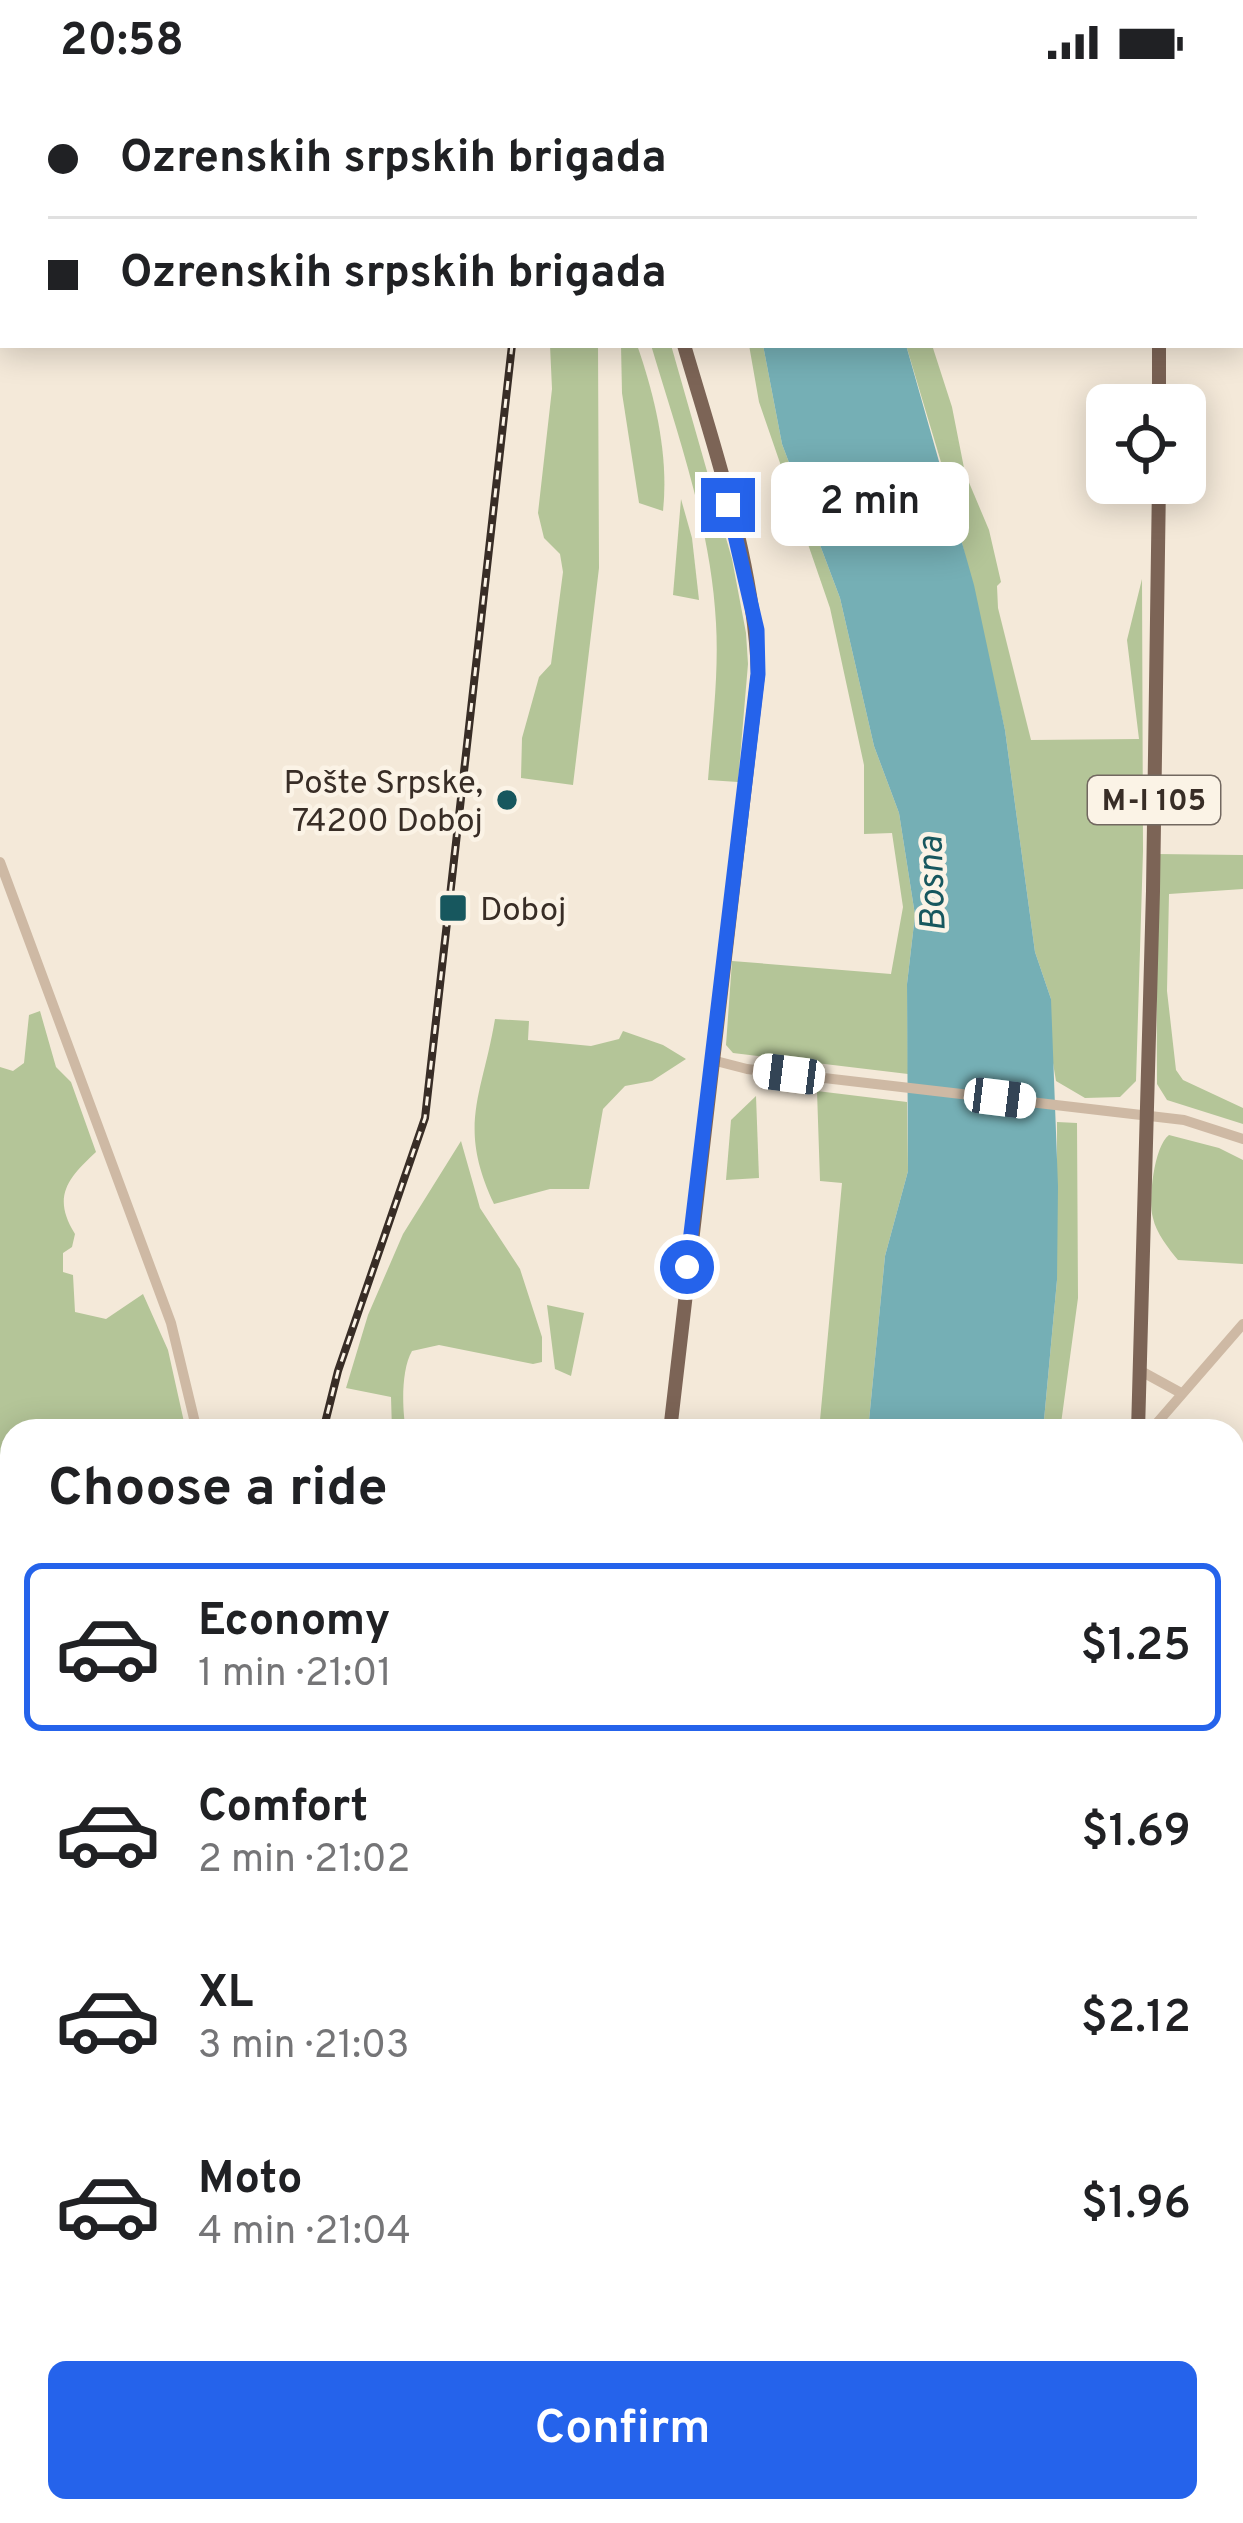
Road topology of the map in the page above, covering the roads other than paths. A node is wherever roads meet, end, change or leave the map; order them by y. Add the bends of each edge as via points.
1 (685, 348) edge
2 (1159, 348) edge
3 (1159, 384) edge
4 (1159, 504) edge
5 (0, 862) edge
6 (712, 1060) junction
7 (1147, 1116) junction
8 (1243, 1139) edge
9 (1243, 1324) edge
10 (1139, 1370) junction
11 (1181, 1393) junction
12 (194, 1419) edge
13 (671, 1419) edge
14 (1138, 1419) edge
15 (1160, 1419) edge

1 - 6 main road via 739,544 758,652
2 - 3 main road
4 - 7 main road, M-I 105
5 - 12 street via 172,1323
6 - 7 street
6 - 13 main road
7 - 8 street
7 - 10 main road, M-I 105
9 - 11 street
10 - 11 street
10 - 14 main road, M-I 105
11 - 15 street

